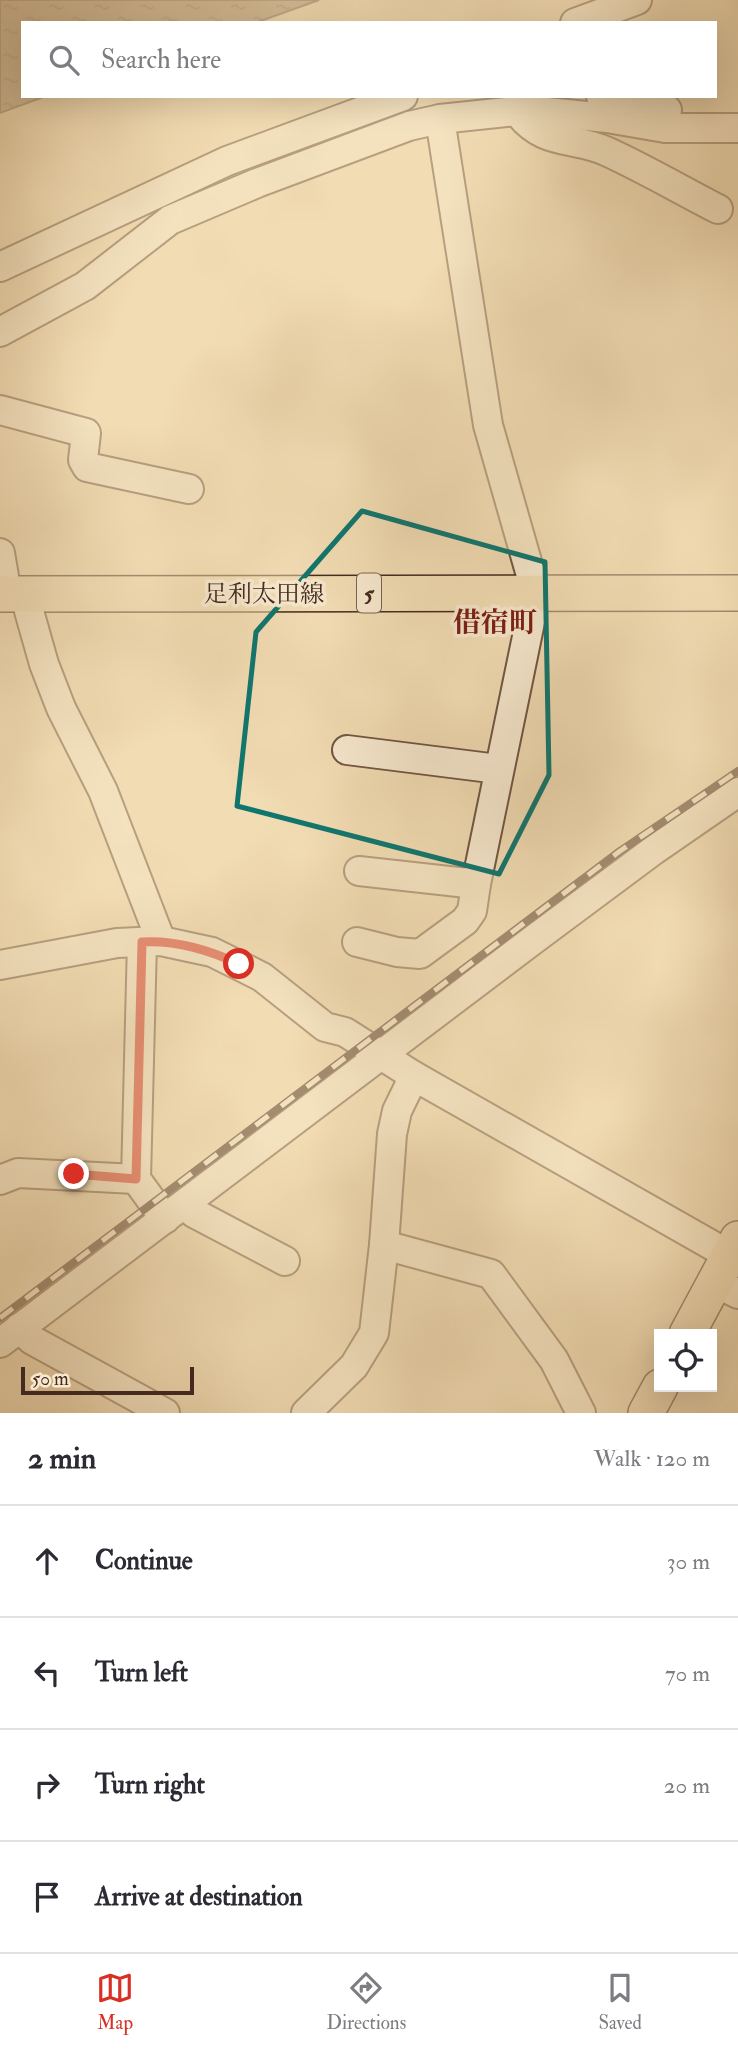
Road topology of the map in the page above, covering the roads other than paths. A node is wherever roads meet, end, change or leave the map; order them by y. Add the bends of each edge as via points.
1 (637, 0) edge
2 (580, 21) edge
3 (398, 98) edge
4 (610, 98) edge
5 (517, 111) junction
6 (440, 119) junction
7 (738, 126) edge
8 (718, 209) dead end
9 (0, 267) edge
10 (0, 332) edge
11 (0, 410) edge
12 (189, 489) dead end
13 (0, 553) edge
14 (536, 593) junction
15 (738, 593) edge
16 (12, 594) edge
17 (347, 750) dead end
18 (498, 769) junction
19 (738, 792) edge
20 (359, 871) dead end
21 (476, 884) junction
22 (151, 941) junction
23 (357, 942) dead end
24 (0, 965) edge
25 (381, 1057) junction
26 (414, 1076) junction
27 (136, 1179) junction
28 (0, 1180) edge
29 (175, 1212) junction
30 (384, 1245) junction
31 (285, 1261) dead end
32 (730, 1268) edge
33 (690, 1329) edge
34 (9, 1336) edge
35 (657, 1392) edge
36 (165, 1413) edge
37 (306, 1413) edge
38 (581, 1413) edge
39 (646, 1413) edge

1 - 2 street
3 - 9 street via 227,161
4 - 7 street
5 - 6 street
5 - 7 street via 665,128
5 - 8 street via 529,127 579,146 605,150
6 - 10 street via 408,126 170,220 85,286
6 - 14 street via 488,425
11 - 12 street via 86,433 83,460 87,467
13 - 16 street
14 - 15 main road, 足利太田線 / 5
14 - 16 main road, 足利太田線 / 5
14 - 18 street
16 - 22 street via 29,611 61,708 103,791
17 - 18 street
18 - 21 street
19 - 25 street via 654,849
20 - 21 street
21 - 23 street via 472,911 465,921 420,954
22 - 24 street
22 - 25 street via 212,952 239,964 325,1027 345,1032
22 - 27 street
25 - 26 street
25 - 29 street
26 - 30 street via 392,1133
26 - 32 street
27 - 28 street via 18,1173
27 - 29 street
29 - 31 street via 194,1213
29 - 34 street
30 - 37 street via 374,1333 354,1366
30 - 38 street via 491,1274 554,1360
32 - 33 main road
34 - 36 street via 32,1340
35 - 39 main road

